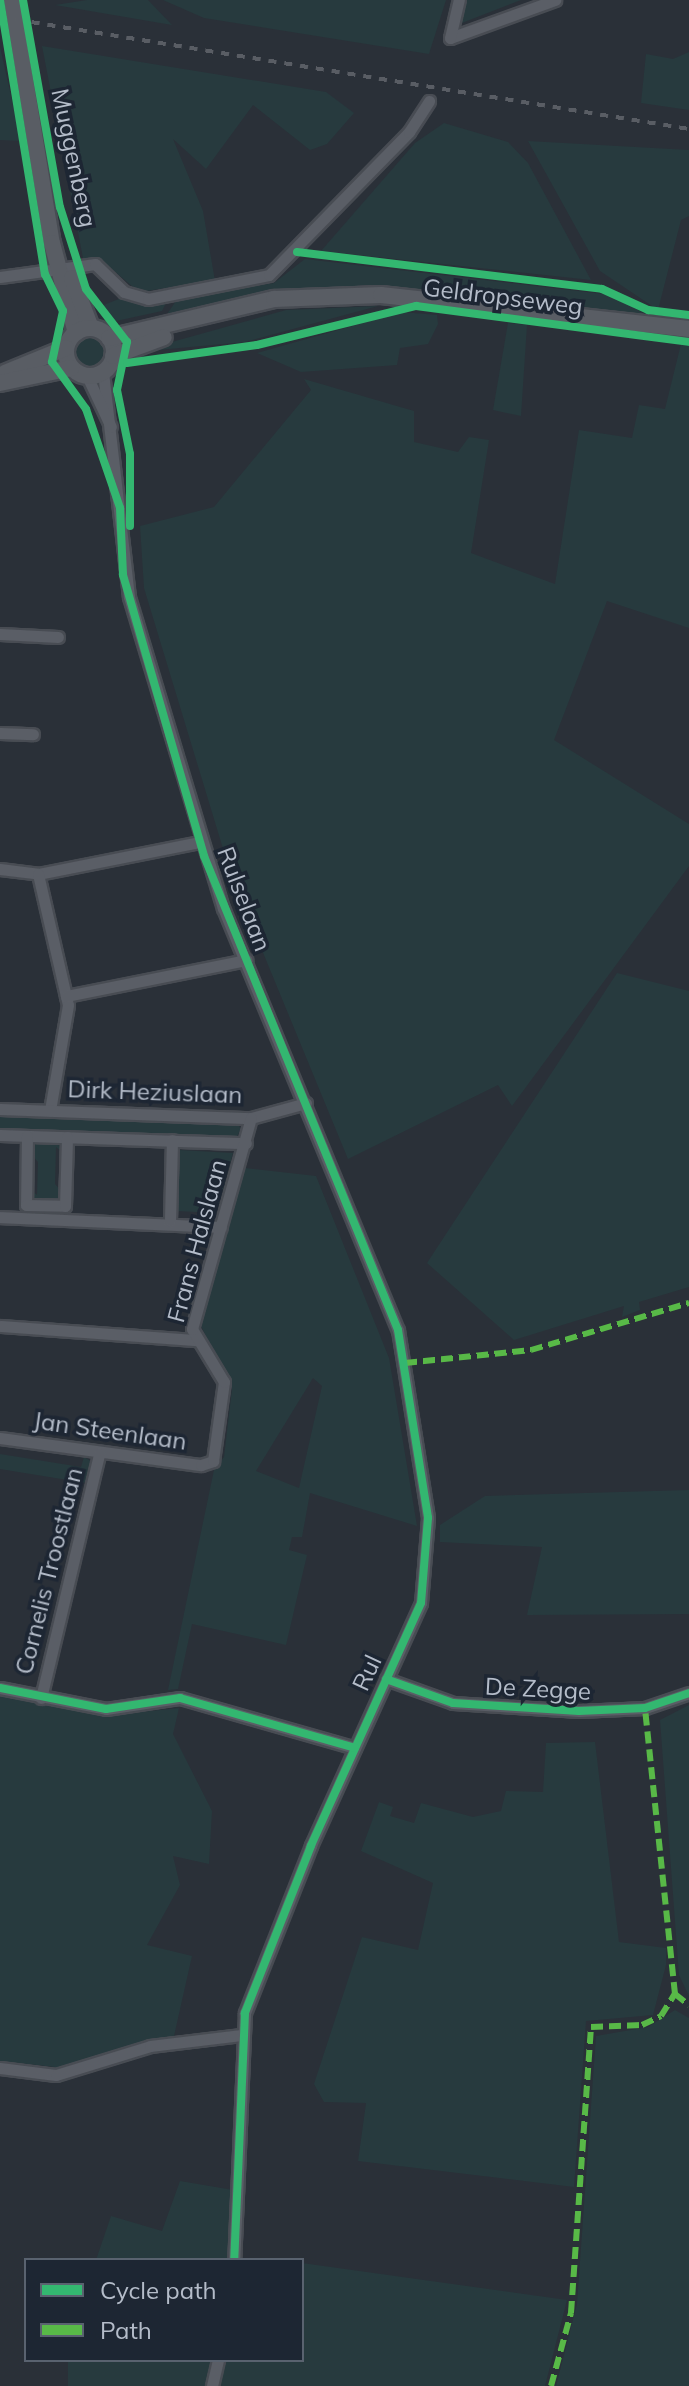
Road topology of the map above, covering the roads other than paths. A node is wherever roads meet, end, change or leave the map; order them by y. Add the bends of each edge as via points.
1 (12, 0) edge
2 (459, 0) edge
3 (555, 0) edge
4 (429, 101) dead end
5 (64, 270) junction
6 (0, 277) edge
7 (286, 301) junction
8 (689, 329) edge
9 (84, 330) junction
10 (109, 338) junction
11 (66, 348) junction
12 (113, 356) junction
13 (71, 368) junction
14 (95, 374) junction
15 (0, 376) edge
16 (0, 383) edge
17 (0, 634) edge
18 (58, 637) dead end
19 (0, 733) edge
20 (33, 734) dead end
21 (200, 842) junction
22 (0, 869) edge
23 (38, 874) junction
24 (246, 960) junction
25 (66, 996) junction
26 (306, 1103) junction
27 (0, 1109) edge
28 (50, 1110) junction
29 (251, 1118) junction
30 (0, 1135) edge
31 (27, 1136) junction
32 (67, 1137) junction
33 (172, 1140) junction
34 (246, 1143) junction
35 (0, 1217) edge
36 (170, 1221) junction
37 (221, 1227) junction
38 (0, 1326) edge
39 (195, 1340) junction
40 (0, 1438) edge
41 (99, 1454) junction
42 (213, 1461) joint
43 (386, 1679) junction
44 (0, 1688) edge
45 (689, 1693) edge
46 (41, 1698) junction
47 (355, 1748) junction
48 (241, 2035) junction
49 (0, 2068) edge
50 (234, 2258) edge
51 (218, 2362) edge
52 (212, 2386) edge

1 - 5 main road, Muggenberg
2 - 3 street via 450,38
4 - 5 street via 409,132 269,275 148,299 124,292 95,264
5 - 6 street
5 - 9 main road, Muggenberg
7 - 8 main road, Geldropseweg via 450,300
7 - 10 main road, Geldropseweg
7 - 12 main road, Geldropseweg
9 - 10 main road
9 - 11 main road
10 - 12 main road
11 - 13 main road
11 - 15 main road
12 - 14 main road
13 - 14 main road
13 - 16 main road
14 - 21 street, Rulselaan via 114,431 123,575
17 - 18 street
19 - 20 street
21 - 23 street
21 - 24 street, Rulselaan
22 - 23 street
23 - 25 street
24 - 25 street
24 - 26 street, Rulselaan
25 - 28 street
26 - 29 street, Dirk Heziuslaan
26 - 43 street, Rul via 398,1330 428,1518 421,1603
27 - 28 street, Dirk Heziuslaan
28 - 29 street, Dirk Heziuslaan
29 - 34 street, Frans Halslaan
30 - 31 street, Dirk Heziuslaan
31 - 32 street, Dirk Heziuslaan
31 - 32 street, Dirk Heziuslaan via 26,1205 65,1206
32 - 33 street, Dirk Heziuslaan
33 - 34 street, Dirk Heziuslaan
33 - 36 street, Dirk Heziuslaan
34 - 37 street, Frans Halslaan
35 - 36 street
36 - 37 street
37 - 39 street, Frans Halslaan via 194,1318
38 - 39 street
39 - 42 street, Frans Halslaan via 224,1382
40 - 41 street, Jan Steenlaan
41 - 42 street, Jan Steenlaan
41 - 46 street, Cornelis Troostlaan
43 - 45 street, De Zegge via 453,1703 590,1711 645,1708
43 - 47 street, Rul
44 - 46 street
46 - 47 street via 106,1709 180,1698
47 - 48 street, Rul via 272,1938
48 - 49 street via 150,2046 56,2075
48 - 50 street, Rul via 243,2186
51 - 52 street

